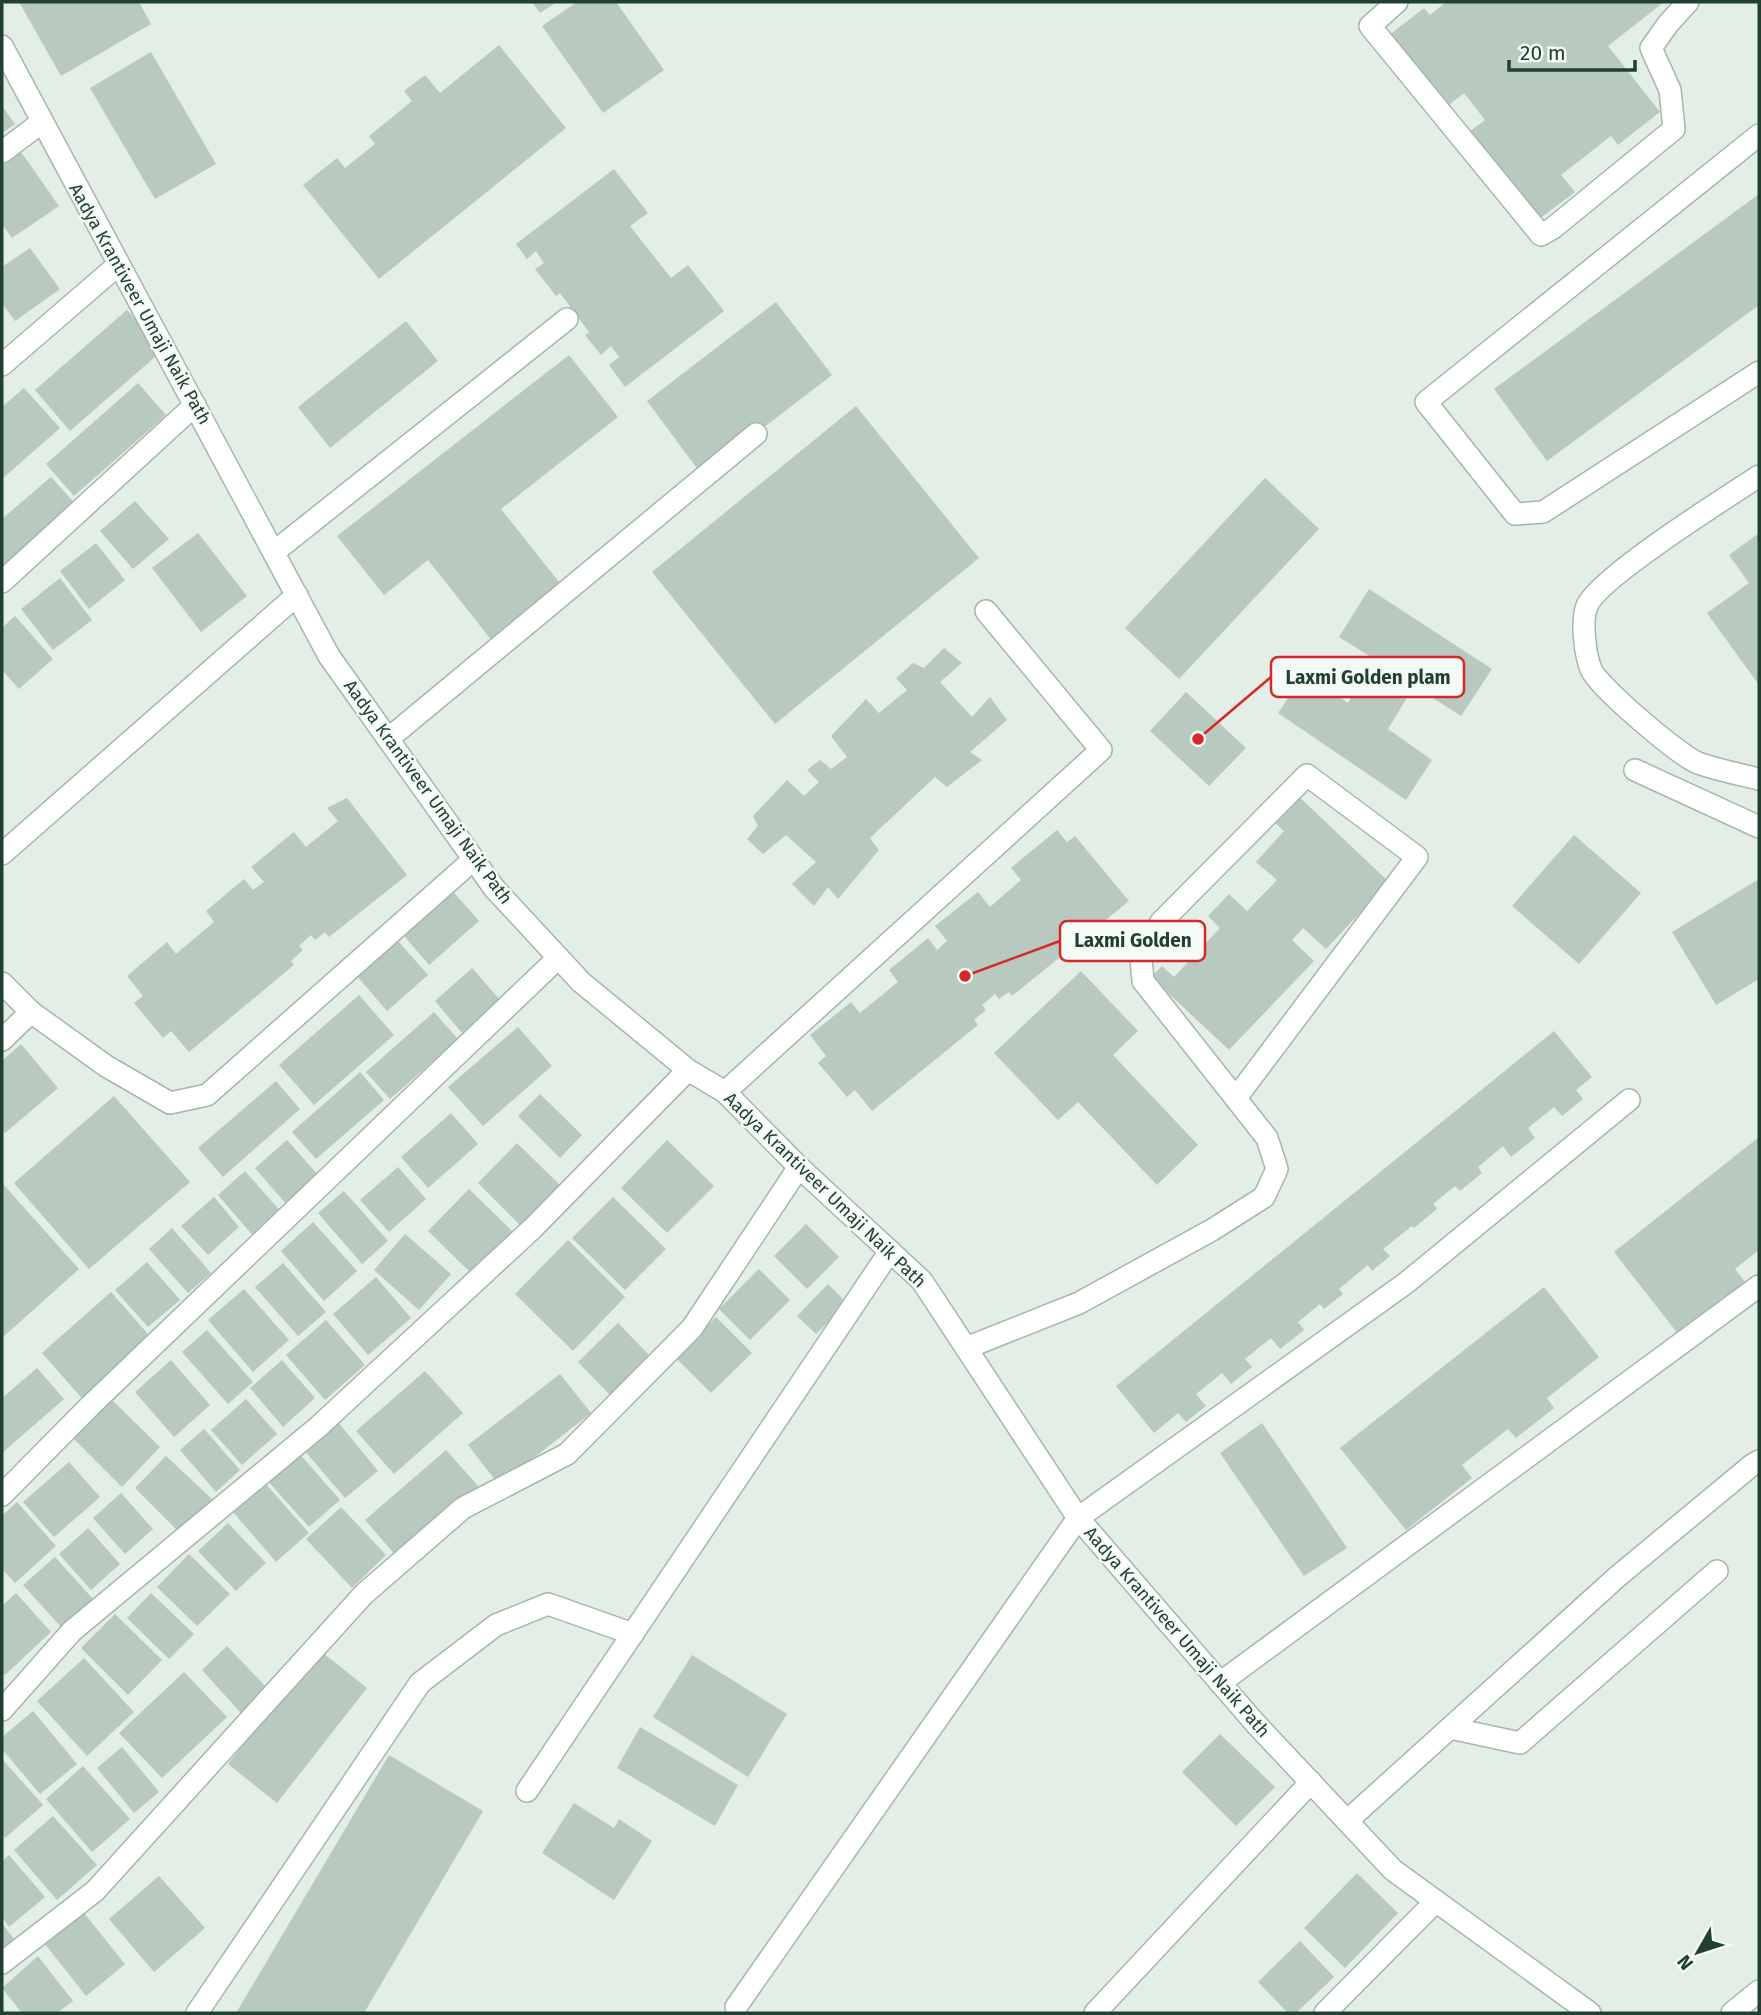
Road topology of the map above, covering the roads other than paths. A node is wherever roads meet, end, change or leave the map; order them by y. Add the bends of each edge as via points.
1 (1397, 2) edge
2 (1688, 2) edge
3 (2, 46) edge
4 (41, 122) junction
5 (1759, 135) edge
6 (2, 152) edge
7 (118, 265) junction
8 (567, 319) dead end
9 (2, 365) edge
10 (1759, 372) edge
11 (195, 405) junction
12 (756, 434) dead end
13 (1759, 476) edge
14 (274, 552) junction
15 (2, 582) edge
16 (297, 595) junction
17 (986, 611) dead end
18 (388, 739) junction
19 (1635, 770) dead end
20 (1759, 779) edge
21 (1759, 827) edge
22 (2, 854) edge
23 (473, 860) junction
24 (558, 958) junction
25 (2, 983) edge
26 (32, 1012) junction
27 (2, 1040) edge
28 (688, 1070) junction
29 (725, 1092) junction
30 (1236, 1098) junction
31 (1629, 1100) dead end
32 (800, 1167) junction
33 (890, 1251) junction
34 (1759, 1286) edge
35 (966, 1348) junction
36 (1759, 1461) edge
37 (2, 1495) edge
38 (1078, 1518) junction
39 (1717, 1571) dead end
40 (633, 1634) junction
41 (1220, 1683) junction
42 (2, 1710) edge
43 (1450, 1728) junction
44 (1311, 1783) junction
45 (527, 1791) dead end
46 (1348, 1821) junction
47 (1436, 1901) junction
48 (2, 1963) edge
49 (1759, 1991) edge
50 (736, 2007) dead end
51 (197, 2013) edge
52 (1095, 2013) edge
53 (1325, 2013) edge
54 (1590, 2013) edge
55 (1732, 2013) edge

1 - 2 street via 1370,26 1541,235 1674,129 1670,90 1651,48
3 - 4 street, Aadya Krantiveer Umaji Naik Path
4 - 6 street
4 - 7 street, Aadya Krantiveer Umaji Naik Path
5 - 10 street via 1426,402 1515,514 1543,512
7 - 9 street
7 - 11 street, Aadya Krantiveer Umaji Naik Path
8 - 14 street
11 - 14 street, Aadya Krantiveer Umaji Naik Path
11 - 15 street
12 - 18 street
13 - 20 street via 1605,584 1587,606 1584,636 1591,671 1632,714 1695,762
14 - 16 street, Aadya Krantiveer Umaji Naik Path
16 - 18 street, Aadya Krantiveer Umaji Naik Path via 329,656
16 - 22 street
17 - 29 street via 1101,750
18 - 23 street, Aadya Krantiveer Umaji Naik Path
19 - 21 street
23 - 24 street, Aadya Krantiveer Umaji Naik Path
23 - 26 street via 206,1095 170,1103 106,1066
24 - 28 street, Aadya Krantiveer Umaji Naik Path
24 - 37 street
25 - 26 street
26 - 27 street
28 - 29 street, Aadya Krantiveer Umaji Naik Path
28 - 42 street via 533,1228 318,1427 72,1631
29 - 32 street, Aadya Krantiveer Umaji Naik Path
30 - 30 street via 1143,981 1141,960 1161,922 1307,775 1417,857
30 - 35 street via 1267,1138 1277,1169 1264,1197 1079,1303
31 - 38 street via 1406,1283
32 - 33 street, Aadya Krantiveer Umaji Naik Path
32 - 48 street via 692,1328 567,1454 463,1508 364,1594 95,1891
33 - 35 street, Aadya Krantiveer Umaji Naik Path via 922,1281
33 - 40 street
34 - 41 street
35 - 38 street, Aadya Krantiveer Umaji Naik Path
36 - 43 street via 1617,1577
38 - 41 street, Aadya Krantiveer Umaji Naik Path
38 - 50 street
39 - 43 street via 1520,1743
40 - 45 street
40 - 51 street via 548,1604 496,1625 421,1683
41 - 44 street, Aadya Krantiveer Umaji Naik Path
43 - 46 street
44 - 46 street, Aadya Krantiveer Umaji Naik Path
44 - 52 street
46 - 47 street, Aadya Krantiveer Umaji Naik Path via 1393,1870
47 - 53 street
47 - 54 street, Aadya Krantiveer Umaji Naik Path
49 - 55 street

